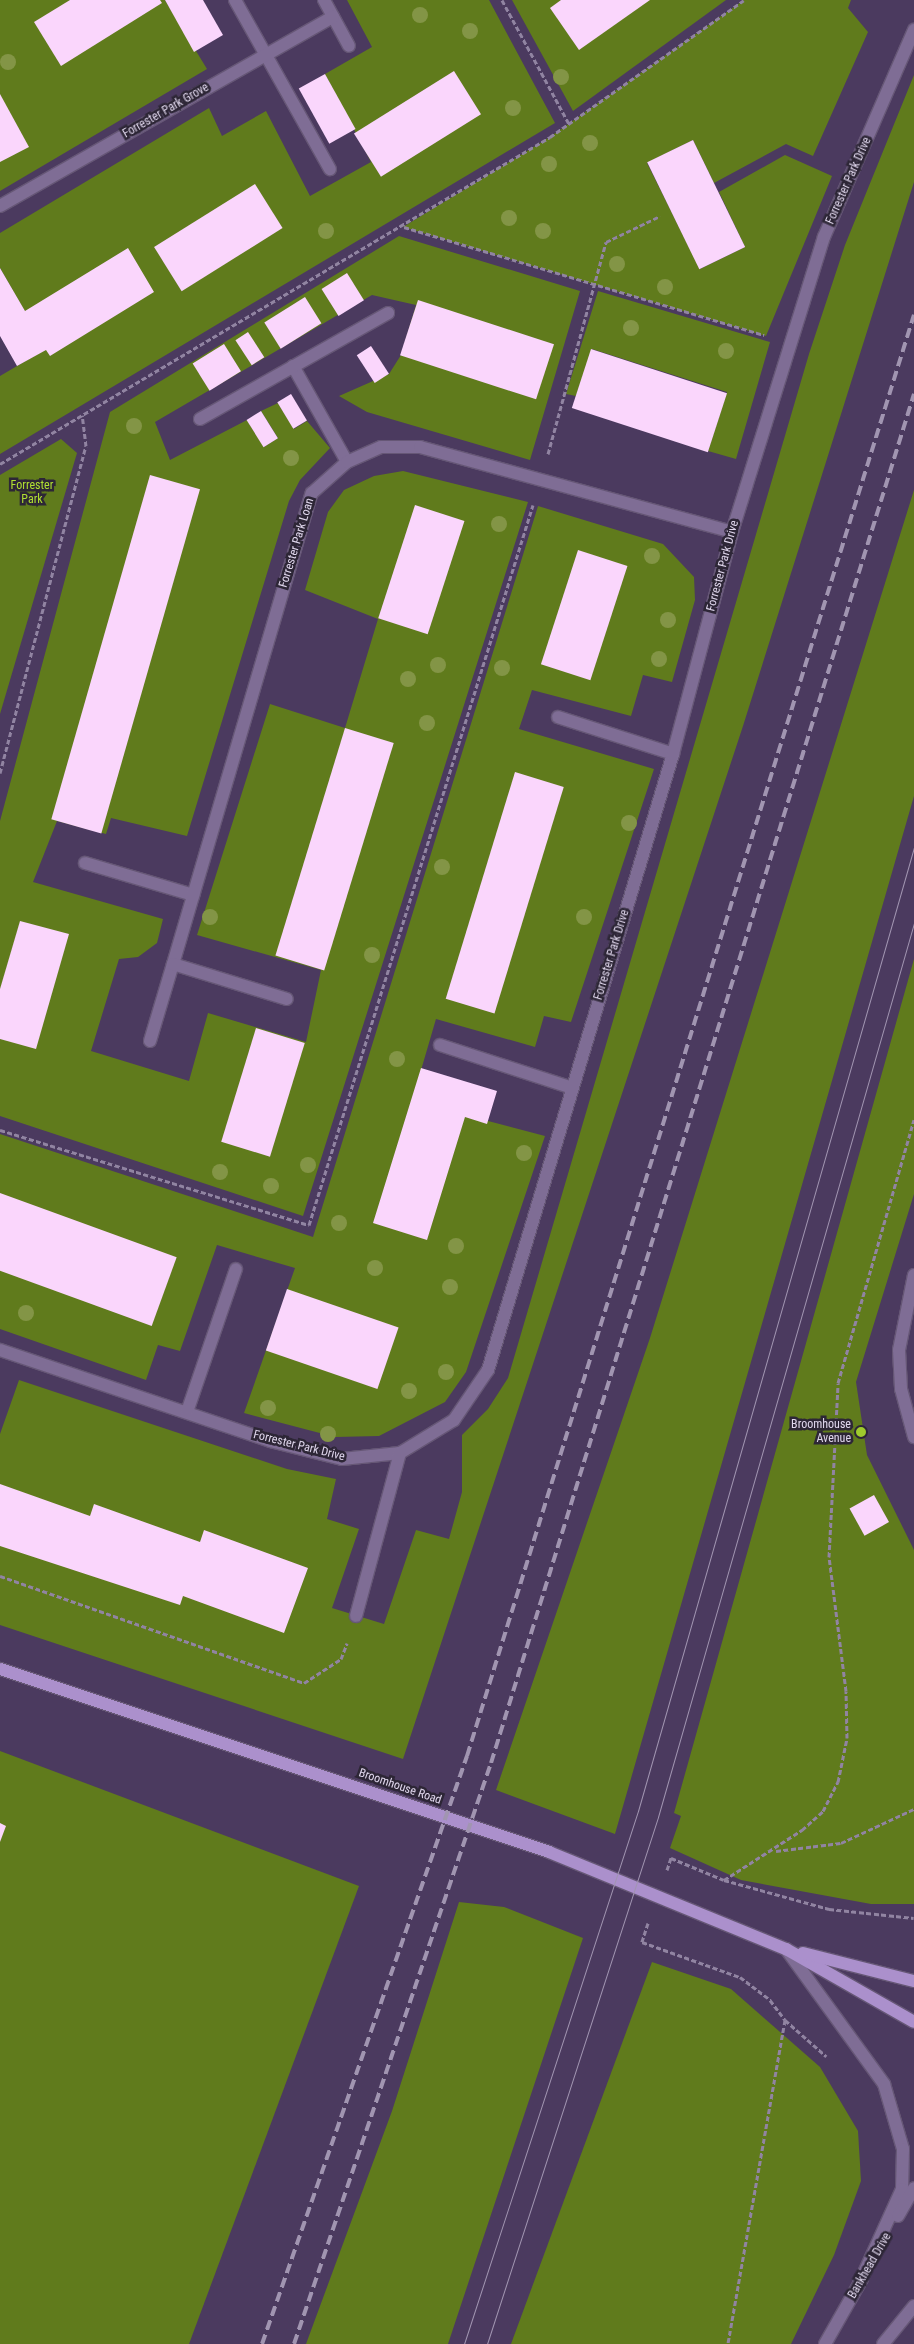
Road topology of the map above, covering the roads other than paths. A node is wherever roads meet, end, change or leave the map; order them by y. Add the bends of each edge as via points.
1 (235, 0) edge
2 (324, 0) edge
3 (333, 17) junction
4 (914, 30) edge
5 (349, 46) dead end
6 (266, 55) junction
7 (330, 169) dead end
8 (0, 206) edge
9 (388, 313) dead end
10 (293, 366) junction
11 (200, 419) dead end
12 (347, 462) junction
13 (732, 532) junction
14 (558, 717) dead end
15 (673, 754) junction
16 (85, 863) dead end
17 (193, 895) junction
18 (172, 964) junction
19 (287, 999) dead end
20 (150, 1041) dead end
21 (440, 1044) dead end
22 (572, 1088) junction
23 (236, 1268) dead end
24 (914, 1275) edge
25 (0, 1350) edge
26 (187, 1412) junction
27 (914, 1437) edge
28 (400, 1452) junction
29 (356, 1616) road end
30 (0, 1669) edge
31 (786, 1949) junction
32 (914, 1981) edge
33 (914, 2022) edge
34 (914, 2188) edge
35 (859, 2284) junction
36 (914, 2306) edge
37 (825, 2344) edge
38 (883, 2344) edge

1 - 6 street
2 - 3 street
3 - 5 street
3 - 6 street, Forrester Park Grove
4 - 13 street, Forrester Park Drive via 824,237
6 - 7 street
6 - 8 street, Forrester Park Grove
9 - 10 street
10 - 11 street
10 - 12 street
12 - 13 street, Forrester Park Loan via 381,447 420,447 540,483
12 - 17 street, Forrester Park Loan via 312,493
13 - 15 street, Forrester Park Drive
14 - 15 street
15 - 22 street, Forrester Park Drive
16 - 17 street
17 - 18 street, Forrester Park Loan
18 - 19 street
18 - 20 street, Forrester Park Loan
21 - 22 street
22 - 28 street, Forrester Park Drive via 488,1370 454,1420
23 - 26 street
24 - 27 street via 899,1350 901,1389
25 - 26 street, Forrester Park Drive
26 - 28 street, Forrester Park Drive via 270,1441 342,1459
28 - 29 street
30 - 31 main road, Broomhouse Road via 539,1849
31 - 32 main road
31 - 33 main road
31 - 35 street via 884,2084 903,2149 902,2189
34 - 35 street, Bankhead Drive
35 - 37 street, Bankhead Drive
36 - 38 street

